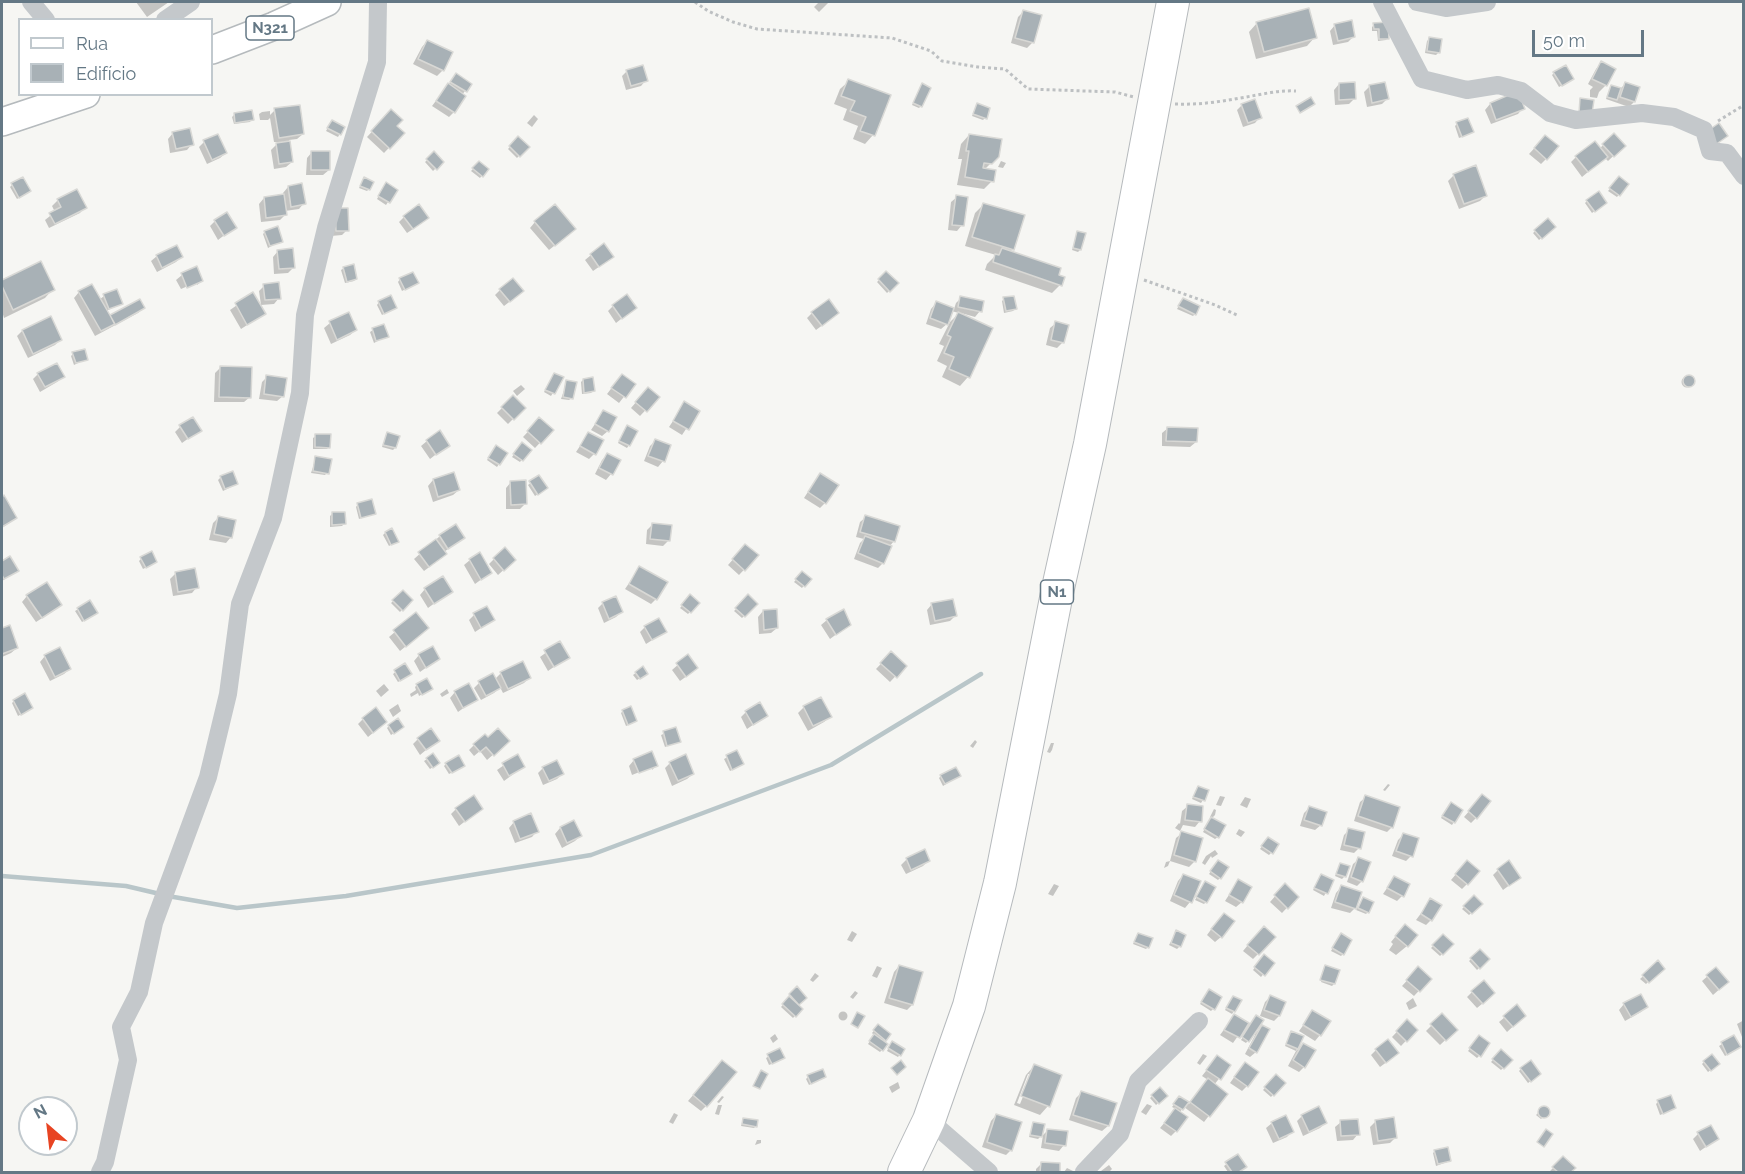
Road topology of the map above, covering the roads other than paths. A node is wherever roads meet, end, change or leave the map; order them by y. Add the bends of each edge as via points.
1 (31, 2) edge
2 (191, 2) edge
3 (327, 2) edge
4 (378, 2) edge
5 (1173, 2) edge
6 (1382, 2) edge
7 (1417, 2) edge
8 (1487, 2) edge
9 (44, 18) edge
10 (168, 18) edge
11 (213, 50) edge
12 (48, 96) edge
13 (80, 96) edge
14 (14, 118) edge
15 (1743, 176) edge
16 (1199, 1021) dead end
17 (929, 1120) junction
18 (100, 1173) edge
19 (904, 1173) edge
20 (989, 1173) edge
21 (1084, 1173) edge

1 - 9 street
2 - 10 street
3 - 11 main road, N321
4 - 18 street via 377,62 326,228 305,315 300,393 273,518 240,604 228,694 208,777 154,923 139,992 121,1027 128,1060
5 - 17 highway, N1 via 1090,444 1000,883 969,1006
6 - 15 street via 1422,79 1467,90 1498,84 1521,91 1550,113 1576,120 1642,113 1674,117 1704,130 1710,151 1726,153
7 - 8 street via 1446,8
12 - 14 street
13 - 14 main road
16 - 21 street via 1138,1081 1120,1134
17 - 19 highway, N1
17 - 20 street

